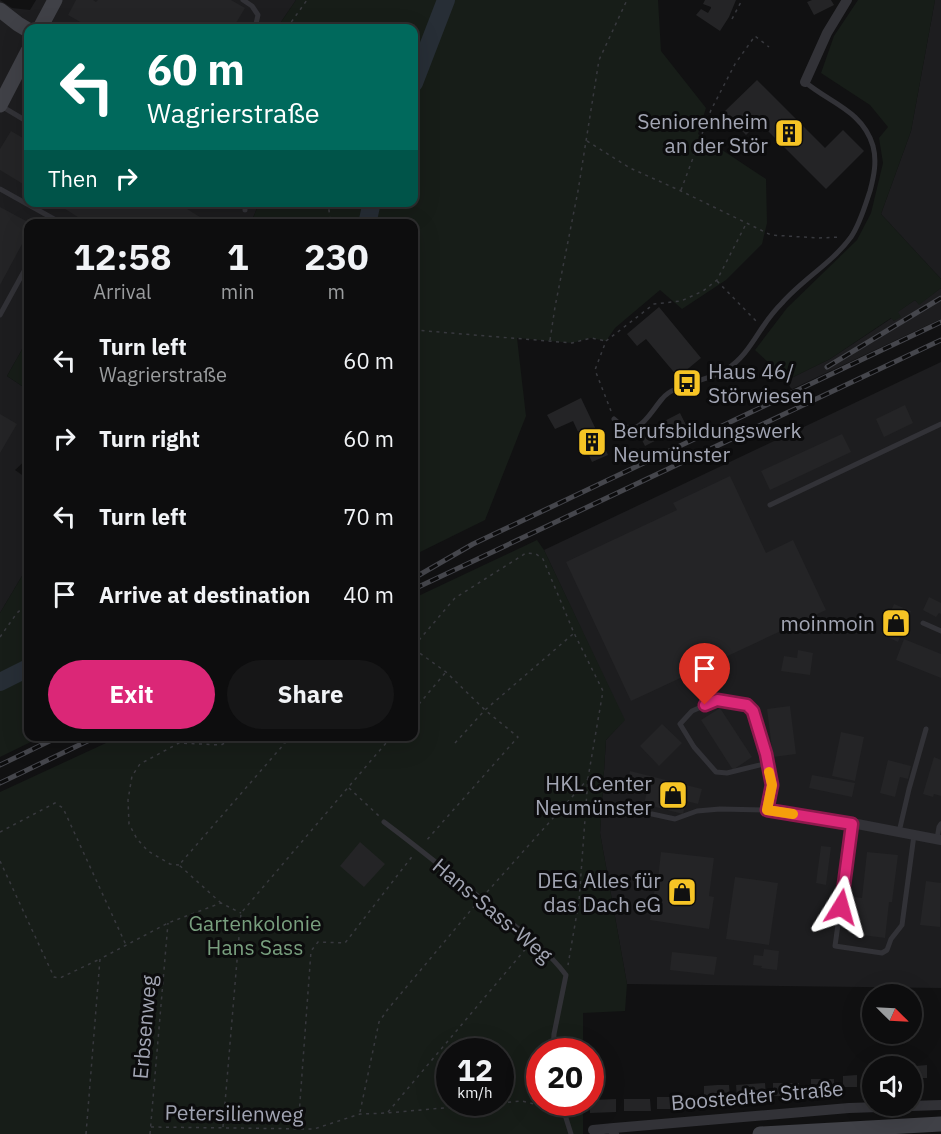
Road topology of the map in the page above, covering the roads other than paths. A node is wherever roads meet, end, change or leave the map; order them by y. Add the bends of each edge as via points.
1 (55, 0) edge
2 (243, 0) edge
3 (847, 0) edge
4 (0, 10) edge
5 (42, 24) edge
6 (256, 24) edge
7 (24, 28) edge
8 (24, 59) edge
9 (805, 82) joint
10 (0, 105) edge
11 (24, 120) edge
12 (0, 189) edge
13 (24, 202) edge
14 (32, 207) edge
15 (54, 219) edge
16 (24, 271) edge
17 (0, 315) edge
18 (614, 419) road end
19 (941, 424) edge
20 (770, 505) dead end
21 (923, 623) dead end
22 (941, 631) edge
23 (926, 729) dead end
24 (768, 763) junction
25 (767, 810) junction
26 (652, 814) dead end
27 (384, 822) road end
28 (852, 824) junction
29 (941, 824) edge
30 (899, 832) junction
31 (914, 835) junction
32 (939, 840) edge
33 (554, 1038) edge
34 (941, 1105) edge
35 (566, 1116) edge
36 (941, 1124) edge
37 (593, 1130) dead end
38 (614, 1131) edge
39 (780, 1133) edge
40 (571, 1134) edge
41 (760, 1134) edge

1 - 5 street
2 - 6 lane via 258,15
3 - 9 street
4 - 7 street
8 - 10 street
9 - 18 lane via 850,112 867,131 873,146 872,184 853,235 783,301 742,357 726,370 675,389 636,428 628,428
10 - 11 lane
12 - 13 lane
14 - 15 lane
16 - 17 lane
19 - 20 lane
21 - 22 lane
23 - 30 lane
24 - 24 lane via 753,711 747,705 717,700 692,711 680,724 716,772
24 - 25 lane via 772,785
25 - 26 lane via 697,811 675,819
25 - 28 street
27 - 33 lane, Hans-Sass-Weg via 557,963 566,975
28 - 30 street
28 - 31 lane via 835,946 882,953 887,950 902,926
29 - 32 lane
30 - 31 street
31 - 32 street
34 - 38 street, Boostedter Straße via 849,1108
35 - 40 lane
36 - 39 street, Boostedter Straße
37 - 38 street, Boostedter Straße
39 - 41 street, Boostedter Straße

